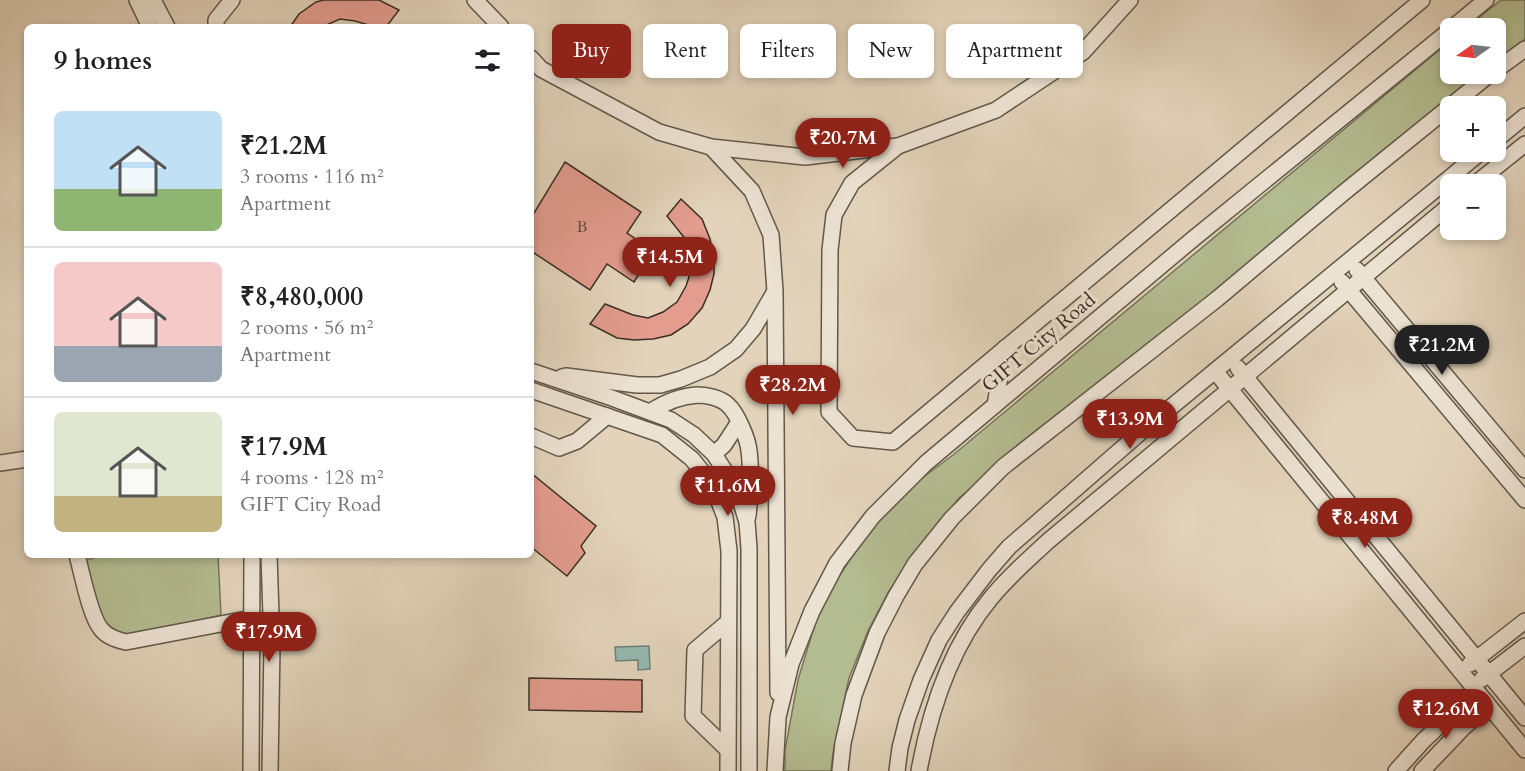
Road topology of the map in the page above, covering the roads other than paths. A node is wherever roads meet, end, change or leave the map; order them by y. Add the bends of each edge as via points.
1 (137, 0) edge
2 (153, 0) edge
3 (232, 0) edge
4 (475, 0) edge
5 (1130, 0) edge
6 (1422, 0) edge
7 (1486, 0) edge
8 (1464, 18) edge
9 (149, 24) edge
10 (165, 24) edge
11 (216, 24) edge
12 (498, 24) edge
13 (1440, 38) edge
14 (1525, 49) edge
15 (534, 61) edge
16 (1506, 63) edge
17 (1478, 84) edge
18 (1525, 116) edge
19 (1506, 132) edge
20 (1525, 144) edge
21 (898, 146) junction
22 (711, 147) junction
23 (1469, 162) edge
24 (1488, 174) edge
25 (1440, 213) edge
26 (1349, 261) junction
27 (1334, 273) junction
28 (1363, 277) junction
29 (1348, 290) junction
30 (776, 291) junction
31 (1294, 307) junction
32 (1309, 323) junction
33 (1005, 348) junction
34 (1231, 358) junction
35 (1215, 371) junction
36 (534, 372) edge
37 (1245, 376) junction
38 (553, 380) junction
39 (1229, 389) junction
40 (534, 391) edge
41 (995, 405) junction
42 (650, 412) junction
43 (607, 416) junction
44 (739, 422) junction
45 (534, 437) edge
46 (714, 454) junction
47 (24, 459) edge
48 (0, 463) edge
49 (1525, 470) edge
50 (1525, 500) edge
51 (747, 522) junction
52 (78, 558) edge
53 (252, 558) edge
54 (269, 558) edge
55 (252, 618) junction
56 (1525, 621) edge
57 (728, 622) junction
58 (1525, 646) edge
59 (1477, 658) junction
60 (1461, 671) junction
61 (1489, 674) junction
62 (1474, 688) junction
63 (1488, 705) junction
64 (778, 717) junction
65 (1525, 718) edge
66 (727, 748) junction
67 (1525, 750) edge
68 (251, 771) edge
69 (270, 771) edge
70 (728, 771) edge
71 (749, 771) edge
72 (775, 771) edge
73 (840, 771) edge
74 (897, 771) edge
75 (919, 771) edge
76 (1396, 771) edge
77 (1422, 771) edge

1 - 9 street
2 - 10 street
3 - 11 street
4 - 12 street
5 - 21 street via 1083,52 996,110
6 - 33 street
7 - 8 street, GIFT City Road
13 - 41 street, GIFT City Road
14 - 16 street
15 - 22 street via 541,69 659,132
17 - 73 street via 1216,299 1003,467 952,519 915,564 877,633 854,695
18 - 19 street
20 - 24 street
21 - 22 street via 805,156
21 - 33 street via 852,183 834,215 830,250 829,412 853,438 893,442
22 - 30 street via 752,191 771,235
23 - 26 street
25 - 28 street
26 - 27 street
26 - 28 street
27 - 29 street
27 - 31 street
28 - 29 street
28 - 49 street
29 - 32 street
29 - 50 street
30 - 38 street via 736,349 681,380 637,385 566,376
30 - 64 street
31 - 32 street
31 - 34 street
32 - 37 street
33 - 41 street
34 - 35 street
34 - 37 street
35 - 39 street
35 - 74 street via 1045,514 989,570 939,640 907,720
36 - 38 street
37 - 39 street
37 - 59 street
38 - 42 street
39 - 60 street
39 - 75 street via 1047,542 990,599 968,631 940,689
40 - 43 street
41 - 64 street, GIFT City Road via 926,463 873,516 837,563 795,654
42 - 44 street via 662,403 707,395 728,404
42 - 46 street via 694,435
43 - 45 street via 577,441 559,448
43 - 57 street via 662,435 692,459 712,484 725,517 729,551
44 - 46 street
44 - 51 street via 749,449
46 - 51 street via 739,496
47 - 48 street
51 - 71 street
52 - 55 street via 94,618 109,637 117,640 126,642
53 - 55 street
54 - 69 street
55 - 68 street
56 - 59 street
57 - 66 street
57 - 66 street via 695,650 693,716
58 - 61 street
59 - 60 street
59 - 61 street
60 - 62 street
61 - 62 street
61 - 65 street
62 - 63 street
62 - 76 street
63 - 67 street
63 - 77 street
64 - 72 street, GIFT City Road
66 - 70 street

